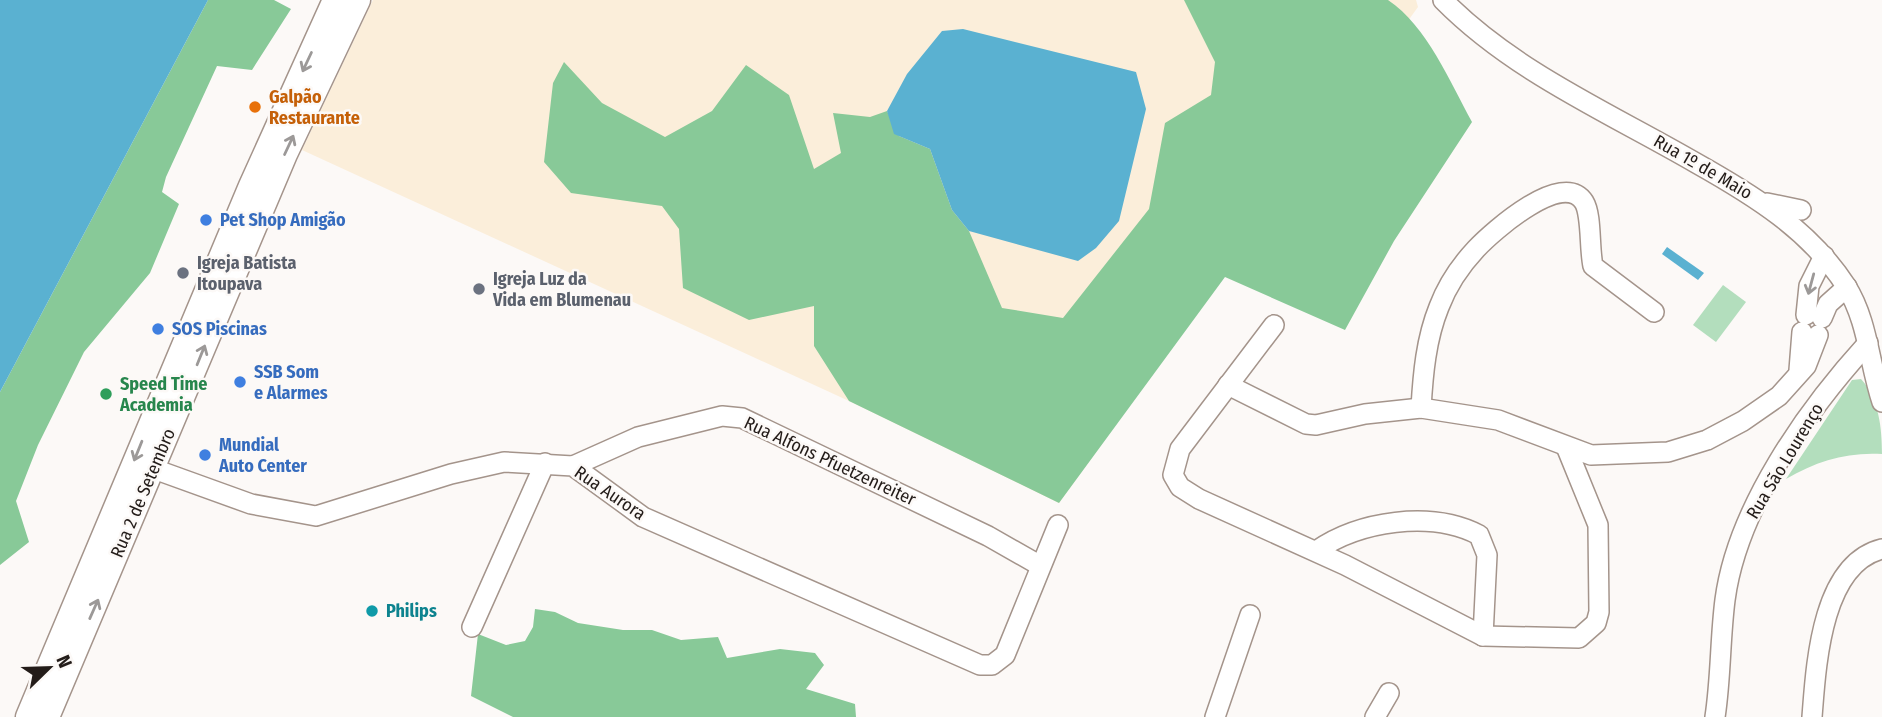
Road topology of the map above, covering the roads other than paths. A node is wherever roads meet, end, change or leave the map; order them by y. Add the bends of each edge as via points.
1 (335, 0) edge
2 (358, 0) edge
3 (1443, 0) edge
4 (1765, 202) junction
5 (1801, 210) dead end
6 (1824, 256) junction
7 (1847, 287) junction
8 (1654, 312) dead end
9 (1274, 325) dead end
10 (1812, 325) junction
11 (1868, 343) junction
12 (1228, 385) junction
13 (1882, 402) edge
14 (1421, 408) junction
15 (1567, 449) junction
16 (545, 463) junction
17 (573, 466) junction
18 (154, 469) junction
19 (1058, 525) dead end
20 (1882, 549) edge
21 (1316, 551) junction
22 (1039, 565) junction
23 (1250, 615) dead end
24 (471, 627) dead end
25 (1483, 636) junction
26 (1389, 693) dead end
27 (1218, 716) edge
28 (27, 717) edge
29 (47, 717) edge
30 (1375, 717) edge
31 (1715, 717) edge
32 (1812, 717) edge

1 -> 28 main road, Rua 2 de Setembro via 251,186
18 -> 2 main road, Rua 2 de Setembro via 312,117
3 - 4 street, Rua 1º de Maio via 1491,44
4 - 5 street
4 - 6 street, Rua 1º de Maio
6 - 7 street, Rua 1º de Maio
6 -> 10 street via 1809,286
7 - 10 street
7 - 11 street, Rua 1º de Maio
8 - 14 street via 1593,266 1584,203 1576,194 1552,194 1501,226 1453,279 1428,342
9 - 12 street
10 - 15 street via 1798,375 1779,396 1707,440 1668,452 1608,456
11 - 13 street, Rua 1º de Maio
11 - 31 street, Rua São Lourenço via 1835,379 1803,427 1745,528 1725,599
12 - 14 street via 1306,424
12 - 21 street via 1181,449 1172,475 1199,499
14 - 15 street via 1498,420
15 - 25 street via 1598,525 1600,612 1596,623 1578,638
16 - 17 street, Rua Aurora
16 - 18 street, Rua Aurora via 504,461 316,516 251,504
16 - 24 street
17 - 22 street, Rua Alfons Pfuetzenreiter via 638,437 722,416 742,418
17 - 22 street, Rua Aurora via 643,517 980,665 992,665 1005,655
29 -> 18 main road, Rua 2 de Setembro
19 - 22 street
20 - 32 street via 1854,564 1829,606
21 - 25 street
21 - 25 street via 1379,526 1431,520 1471,530 1479,535 1487,555
23 - 27 street
26 - 30 street

